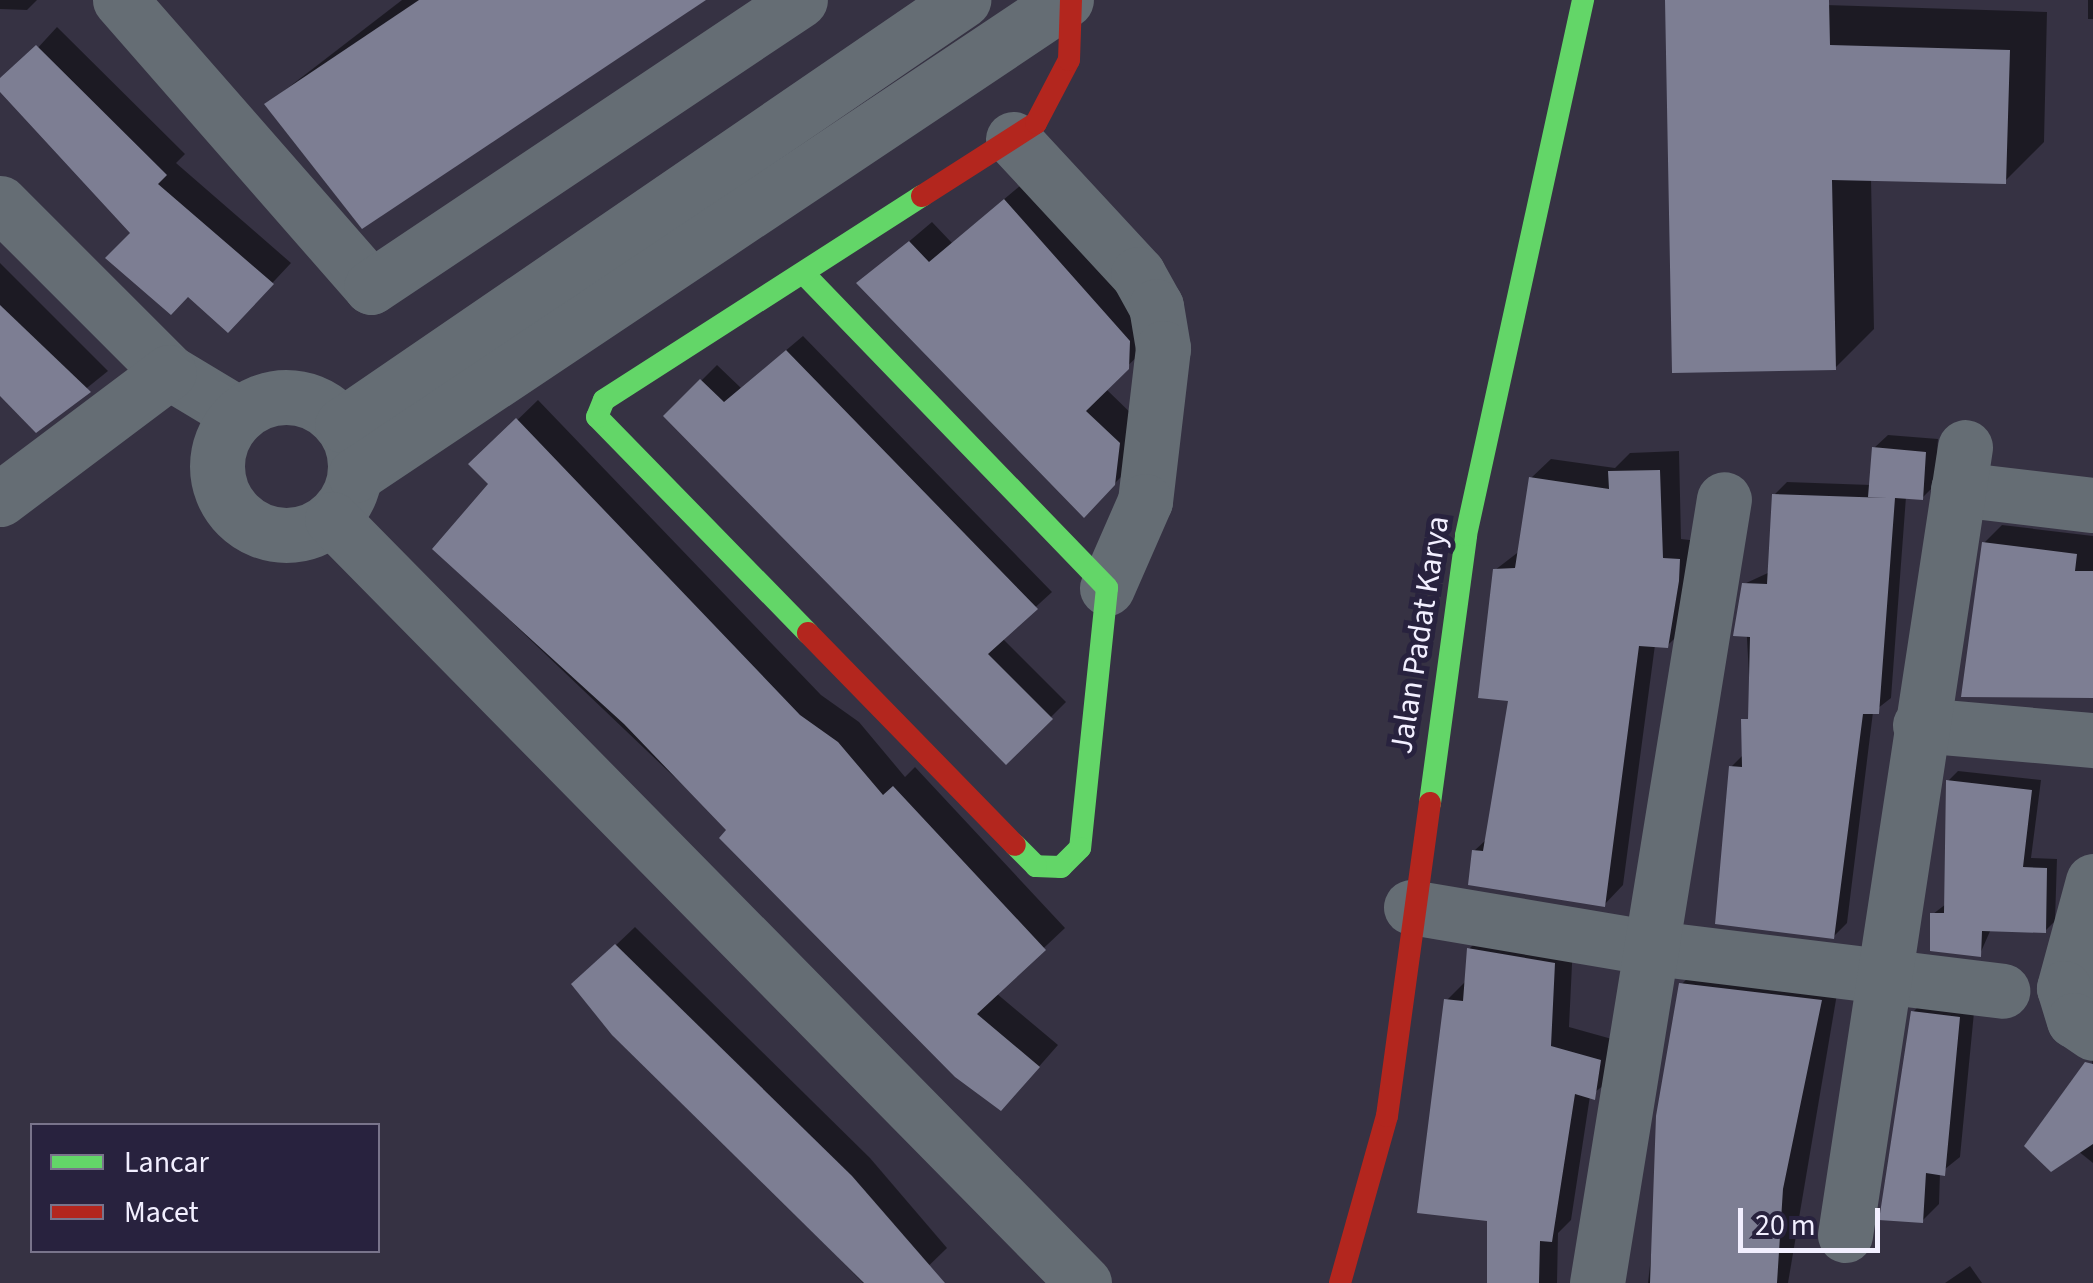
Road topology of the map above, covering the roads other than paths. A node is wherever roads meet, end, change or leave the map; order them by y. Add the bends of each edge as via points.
1 (120, 0) edge
2 (800, 0) edge
3 (963, 0) edge
4 (1068, 0) edge
5 (1583, 0) edge
6 (1013, 139) junction
7 (0, 203) edge
8 (807, 276) junction
9 (170, 372) junction
10 (239, 414) junction
11 (343, 473) junction
12 (9, 478) edge
13 (1724, 499) dead end
14 (2093, 505) edge
15 (1106, 588) junction
16 (1920, 725) junction
17 (2093, 740) edge
18 (2093, 882) edge
19 (1411, 907) junction
20 (1654, 948) junction
21 (1880, 976) junction
22 (2002, 991) dead end
23 (2093, 1033) edge
24 (1845, 1235) dead end
25 (1084, 1283) edge
26 (1340, 1283) edge
27 (1598, 1283) edge

1 - 2 street via 371,287
3 - 11 street
4 - 6 street via 1068,60 1036,123
4 - 11 street
5 - 19 street, Jalan Padat Karya via 1466,535
6 - 8 street
6 - 15 street via 1138,274 1156,306 1163,348 1145,501
7 - 9 street
8 - 15 street
8 - 15 street via 604,400 597,417 1036,866 1061,867 1080,848
9 - 10 street
9 - 12 street
10 - 11 street via 293,397
10 - 11 street via 216,462 233,512 281,536
11 - 25 street
13 - 20 street
14 - 16 street via 1962,468
16 - 17 street
16 - 21 street
18 - 23 street via 2064,988 2074,1020
19 - 20 street
19 - 26 street, Jalan Padat Karya via 1387,1116
20 - 21 street
20 - 27 street
21 - 22 street
21 - 24 street

